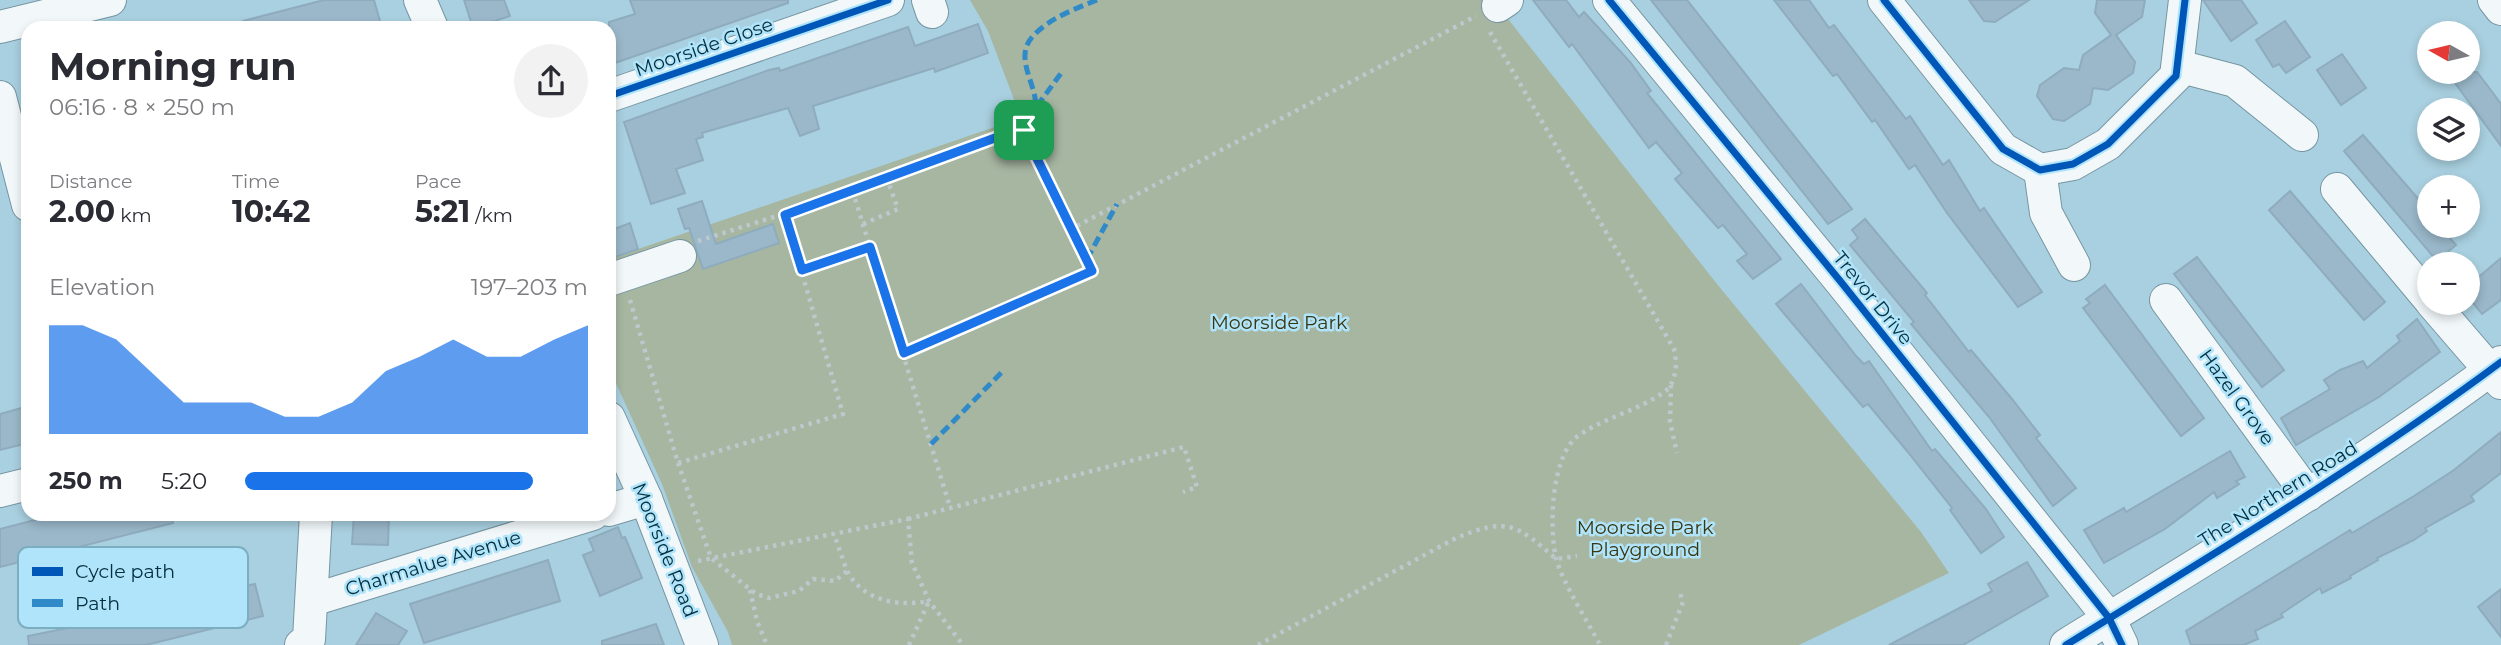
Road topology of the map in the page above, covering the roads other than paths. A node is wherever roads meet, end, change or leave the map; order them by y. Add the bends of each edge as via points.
1 (110, 0) edge
2 (419, 0) edge
3 (888, 0) edge
4 (1609, 0) edge
5 (1884, 0) edge
6 (2185, 0) edge
7 (2494, 0) edge
8 (2501, 9) edge
9 (24, 21) edge
10 (429, 21) edge
11 (21, 22) edge
12 (0, 27) edge
13 (2178, 66) junction
14 (616, 94) edge
15 (0, 97) edge
16 (2302, 135) dead end
17 (2040, 170) junction
18 (21, 178) edge
19 (2337, 189) dead end
20 (680, 256) road end
21 (2074, 265) dead end
22 (616, 278) edge
23 (2417, 285) edge
24 (2166, 300) dead end
25 (2443, 315) edge
26 (2497, 372) edge
27 (616, 433) edge
28 (21, 486) edge
29 (0, 491) edge
30 (2308, 495) junction
31 (646, 499) junction
32 (616, 508) edge
33 (316, 521) edge
34 (570, 521) edge
35 (312, 600) junction
36 (2115, 632) edge
37 (301, 645) edge
38 (702, 645) edge
39 (2066, 645) edge

1 - 9 street
2 - 10 street
3 - 14 street, Moorside Close
4 - 36 street, Trevor Drive via 1841,282
5 - 17 street via 2003,149
6 - 13 street
7 - 8 street
11 - 12 street
13 - 16 street via 2235,81
13 - 17 street via 2176,76 2109,144 2073,164
15 - 18 street
17 - 21 street via 2046,213
19 - 23 street
20 - 22 street
24 - 30 street, Hazel Grove
25 - 26 street
26 - 30 street, The Northern Road
27 - 31 street, Moorside Road
28 - 29 street
30 - 36 street, The Northern Road
31 - 32 street
31 - 38 street, Moorside Road
33 - 35 street
34 - 35 street, Charmalue Avenue
35 - 37 street via 309,639
36 - 39 street, The Northern Road

